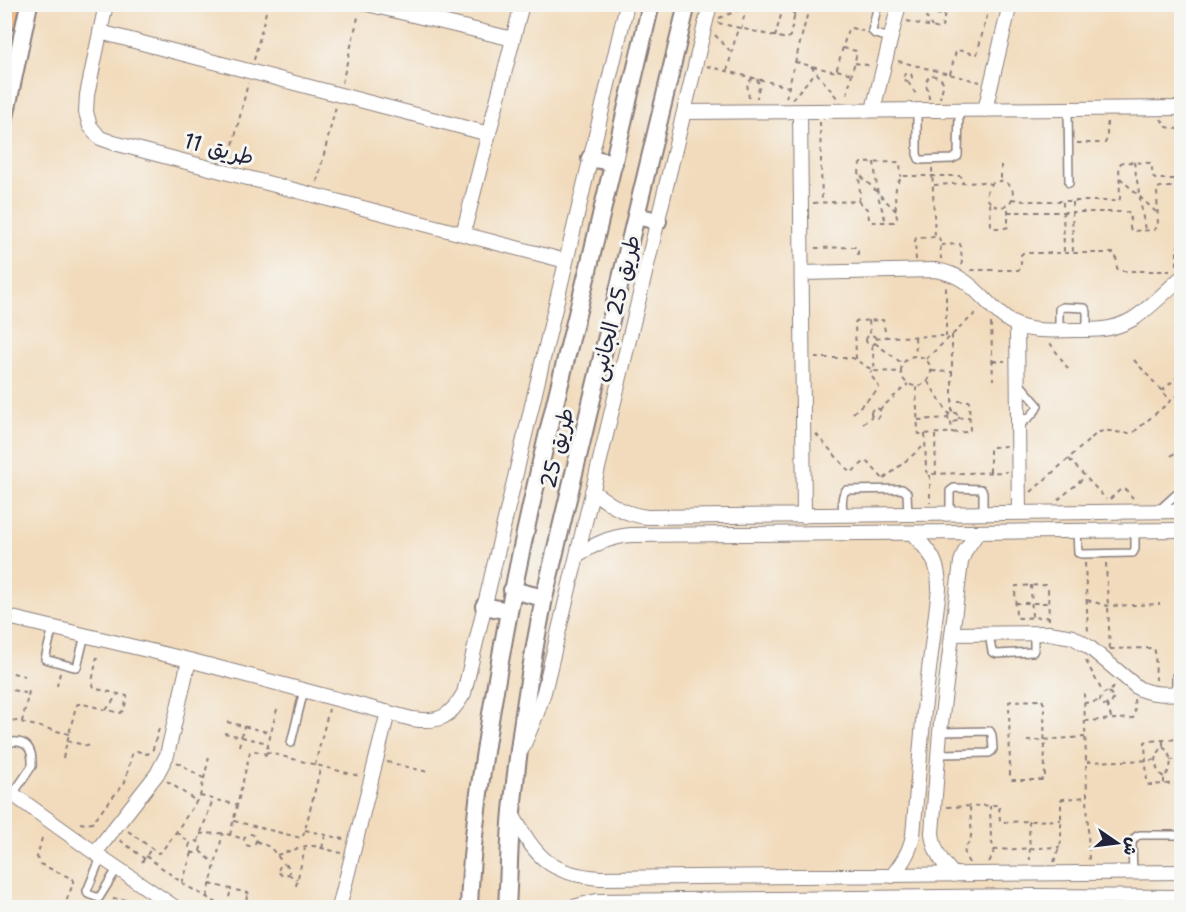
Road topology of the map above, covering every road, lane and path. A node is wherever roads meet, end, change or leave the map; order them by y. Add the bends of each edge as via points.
1 (8, 4) edge
2 (29, 4) edge
3 (106, 4) edge
4 (268, 4) edge
5 (367, 4) edge
6 (522, 4) edge
7 (651, 4) edge
8 (687, 4) edge
9 (710, 4) edge
10 (786, 4) edge
11 (797, 4) edge
12 (830, 4) edge
13 (878, 4) edge
14 (931, 4) edge
15 (947, 4) edge
16 (990, 4) edge
17 (1010, 4) edge
18 (810, 5) edge
19 (626, 6) edge
20 (747, 6) edge
21 (902, 10) edge
22 (922, 10) junction
23 (795, 16) junction
24 (945, 16) junction
25 (4, 22) edge
26 (705, 24) junction
27 (932, 27) junction
28 (740, 28) junction
29 (872, 31) junction
30 (100, 32) junction
31 (776, 37) junction
32 (891, 38) junction
33 (513, 39) junction
34 (843, 48) junction
35 (732, 53) junction
36 (795, 62) junction
37 (696, 63) junction
38 (855, 63) junction
39 (885, 64) junction
40 (911, 64) junction
41 (811, 66) junction
42 (837, 70) junction
43 (727, 71) junction
44 (938, 71) junction
45 (251, 72) junction
46 (816, 72) junction
47 (909, 73) junction
48 (852, 74) junction
49 (950, 74) junction
50 (937, 76) junction
51 (755, 78) junction
52 (908, 82) junction
53 (991, 85) junction
54 (789, 87) junction
55 (1154, 108) junction
56 (1182, 108) edge
57 (784, 109) junction
58 (1068, 109) junction
59 (1106, 109) junction
60 (820, 110) junction
61 (873, 110) junction
62 (927, 110) junction
63 (959, 110) junction
64 (985, 110) junction
65 (753, 111) junction
66 (800, 111) junction
67 (684, 112) junction
68 (4, 122) edge
69 (1182, 130) edge
70 (489, 134) junction
71 (1068, 143) junction
72 (590, 158) junction
73 (932, 159) junction
74 (874, 162) junction
75 (1134, 162) junction
76 (614, 163) junction
77 (1001, 165) dead end
78 (226, 172) junction
79 (859, 174) junction
80 (933, 176) junction
81 (901, 178) junction
82 (1120, 178) junction
83 (1182, 179) edge
84 (1001, 181) junction
85 (963, 183) junction
86 (1069, 183) dead end
87 (991, 184) junction
88 (933, 185) junction
89 (1182, 187) edge
90 (877, 193) junction
91 (1140, 196) junction
92 (1012, 199) junction
93 (858, 201) junction
94 (1063, 201) junction
95 (1072, 201) junction
96 (801, 203) junction
97 (822, 203) junction
98 (990, 203) junction
99 (1008, 204) junction
100 (897, 212) junction
101 (1008, 212) junction
102 (1063, 212) junction
103 (1072, 212) junction
104 (1157, 213) junction
105 (636, 216) junction
106 (658, 221) junction
107 (886, 222) junction
108 (1145, 230) junction
109 (463, 234) junction
110 (935, 237) junction
111 (940, 245) junction
112 (1182, 245) edge
113 (802, 248) junction
114 (1064, 253) junction
115 (1073, 253) junction
116 (566, 261) junction
117 (916, 270) junction
118 (859, 271) junction
119 (944, 271) junction
120 (802, 273) junction
121 (1180, 282) edge
122 (990, 304) junction
123 (869, 320) junction
124 (1017, 326) junction
125 (1040, 330) junction
126 (1059, 330) junction
127 (1087, 330) junction
128 (870, 334) junction
129 (952, 335) junction
130 (886, 337) junction
131 (915, 337) junction
132 (946, 338) junction
133 (874, 342) junction
134 (916, 356) junction
135 (803, 358) junction
136 (856, 359) junction
137 (925, 359) junction
138 (1134, 360) dead end
139 (903, 364) junction
140 (871, 369) junction
141 (1069, 370) dead end
142 (875, 371) junction
143 (932, 371) junction
144 (901, 372) junction
145 (952, 372) junction
146 (1182, 380) edge
147 (993, 381) dead end
148 (1017, 381) junction
149 (928, 382) junction
150 (908, 384) junction
151 (916, 387) junction
152 (1162, 391) junction
153 (1182, 391) edge
154 (952, 401) junction
155 (1171, 401) junction
156 (879, 410) junction
157 (853, 412) dead end
158 (950, 415) junction
159 (872, 416) junction
160 (879, 417) junction
161 (970, 417) junction
162 (958, 418) junction
163 (803, 420) junction
164 (918, 420) junction
165 (884, 422) dead end
166 (951, 422) junction
167 (863, 424) dead end
168 (1018, 426) junction
169 (952, 433) junction
170 (926, 434) junction
171 (935, 434) junction
172 (926, 444) junction
173 (1018, 446) junction
174 (1182, 447) edge
175 (1171, 456) dead end
176 (1069, 458) junction
177 (1018, 471) junction
178 (990, 472) junction
179 (930, 474) junction
180 (936, 474) junction
181 (1085, 477) junction
182 (884, 480) junction
183 (873, 489) junction
184 (1182, 489) edge
185 (592, 491) junction
186 (1019, 508) junction
187 (1182, 511) edge
188 (1151, 512) junction
189 (1044, 513) junction
190 (931, 514) junction
191 (950, 514) junction
192 (984, 514) junction
193 (843, 515) junction
194 (908, 515) junction
195 (804, 516) junction
196 (1182, 530) edge
197 (1135, 531) junction
198 (978, 532) junction
199 (1077, 532) junction
200 (912, 533) junction
201 (1084, 554) junction
202 (1106, 554) junction
203 (577, 555) junction
204 (1031, 585) junction
205 (512, 590) junction
206 (544, 598) junction
207 (1087, 600) junction
208 (1015, 603) junction
209 (1031, 603) junction
210 (1048, 603) junction
211 (1160, 604) dead end
212 (484, 606) junction
213 (1108, 606) junction
214 (509, 611) junction
215 (4, 616) edge
216 (1049, 617) junction
217 (1032, 618) junction
218 (53, 627) junction
219 (1034, 633) junction
220 (1049, 633) junction
221 (952, 634) junction
222 (988, 634) junction
223 (86, 635) junction
224 (1073, 637) junction
225 (1089, 647) junction
226 (1110, 649) junction
227 (97, 657) dead end
228 (189, 660) junction
229 (62, 664) junction
230 (1111, 665) junction
231 (4, 670) edge
232 (1182, 672) edge
233 (25, 676) dead end
234 (1134, 684) junction
235 (57, 686) dead end
236 (30, 687) dead end
237 (4, 688) edge
238 (304, 690) junction
239 (119, 693) junction
240 (1084, 693) dead end
241 (1103, 693) junction
242 (1156, 693) junction
243 (1179, 693) edge
244 (29, 694) junction
245 (332, 698) junction
246 (1100, 701) junction
247 (1084, 703) junction
248 (278, 705) dead end
249 (1107, 705) junction
250 (106, 710) junction
251 (388, 712) junction
252 (4, 717) edge
253 (161, 720) dead end
254 (1112, 720) junction
255 (1084, 721) junction
256 (22, 722) junction
257 (227, 722) dead end
258 (244, 726) junction
259 (940, 732) junction
260 (224, 733) dead end
261 (271, 733) junction
262 (69, 734) junction
263 (241, 737) junction
264 (1085, 737) junction
265 (1045, 740) junction
266 (1163, 740) junction
267 (67, 741) junction
268 (1027, 741) dead end
269 (268, 743) junction
270 (291, 743) dead end
271 (89, 746) dead end
272 (239, 746) dead end
273 (1163, 747) junction
274 (4, 750) edge
275 (1182, 751) edge
276 (266, 754) junction
277 (939, 754) junction
278 (167, 755) junction
279 (208, 757) dead end
280 (63, 758) dead end
281 (376, 759) junction
282 (518, 759) junction
283 (1182, 759) edge
284 (1146, 760) junction
285 (1156, 760) junction
286 (1170, 760) junction
287 (1086, 762) junction
288 (315, 765) junction
289 (321, 766) junction
290 (428, 772) dead end
291 (157, 774) junction
292 (1164, 777) junction
293 (204, 778) junction
294 (371, 779) junction
295 (1182, 783) edge
296 (1164, 784) junction
297 (9, 791) edge
298 (200, 796) junction
299 (1087, 797) junction
300 (213, 799) junction
301 (196, 801) junction
302 (238, 805) junction
303 (990, 805) junction
304 (970, 806) junction
305 (934, 808) junction
306 (512, 814) junction
307 (1061, 820) junction
308 (234, 821) junction
309 (1029, 821) junction
310 (80, 823) dead end
311 (115, 828) junction
312 (305, 830) junction
313 (176, 832) junction
314 (223, 833) junction
315 (200, 834) junction
316 (230, 835) junction
317 (325, 835) junction
318 (1182, 835) edge
319 (42, 838) dead end
320 (244, 839) junction
321 (198, 841) junction
322 (256, 842) junction
323 (190, 843) junction
324 (306, 846) junction
325 (1060, 847) junction
326 (151, 848) junction
327 (322, 848) junction
328 (1029, 848) junction
329 (354, 849) junction
330 (994, 850) junction
331 (200, 851) junction
332 (192, 853) junction
333 (98, 855) junction
334 (277, 855) junction
335 (144, 859) junction
336 (215, 863) junction
337 (284, 864) junction
338 (118, 868) junction
339 (1182, 872) edge
340 (1089, 873) junction
341 (1133, 873) junction
342 (288, 874) junction
343 (1032, 874) junction
344 (1049, 874) junction
345 (954, 875) junction
346 (979, 875) junction
347 (892, 876) junction
348 (297, 879) junction
349 (182, 883) junction
350 (210, 884) junction
351 (296, 885) dead end
352 (231, 889) junction
353 (1034, 896) junction
354 (207, 897) junction
355 (1177, 900) edge
356 (704, 904) edge
357 (67, 908) edge
358 (109, 908) edge
359 (140, 908) edge
360 (176, 908) edge
361 (226, 908) edge
362 (244, 908) edge
363 (339, 908) edge
364 (469, 908) edge
365 (507, 908) edge
366 (569, 908) edge

1 - 25 main road
2 - 68 street
3 - 30 street, طريق 11
4 - 45 path
5 - 33 street
6 - 33 street
7 - 76 street, طريق 25
8 - 105 street, طريق 25
9 - 26 street, طريق 25 الجانبى
10 - 23 path
10 - 31 path
11 - 23 path
12 - 18 path via 828,9
13 - 29 lane
14 - 22 path
15 - 24 path
16 - 49 path via 977,54 956,51
17 - 53 street
18 - 36 path
19 - 72 street
20 - 28 path
20 - 28 path via 711,21
21 - 22 path
21 - 27 path
21 - 32 street
22 - 24 path
22 - 27 path
23 - 31 path via 789,38
24 - 27 path via 941,29
26 - 35 path
26 - 37 street, طريق 25 الجانبى
28 - 31 path
28 - 35 path
29 - 32 lane
29 - 34 path via 849,28
30 - 45 street
30 - 78 street, طريق 11 via 86,112 90,126 100,138
32 - 39 street
33 - 70 street
34 - 38 path via 857,51
34 - 42 path
35 - 43 path
36 - 41 path
36 - 54 path
37 - 43 path
37 - 67 street, طريق 25 الجانبى
38 - 39 path
38 - 48 path
39 - 40 path
39 - 61 street
40 - 44 path
40 - 47 path
41 - 42 path
41 - 46 path
42 - 48 path
43 - 51 path
44 - 49 path
44 - 50 path
45 - 70 street
45 - 78 path
46 - 48 path via 844,106
46 - 57 path
47 - 52 path via 912,78
47 - 52 path via 904,77
49 - 53 path
50 - 62 path via 943,82
50 - 62 path via 926,81
51 - 54 path
51 - 65 path via 760,86
51 - 65 path via 746,86
52 - 62 path
53 - 64 street
54 - 57 path
55 - 56 street
55 - 59 street
55 - 69 path via 1166,126
57 - 65 street
57 - 66 street
58 - 59 street
58 - 64 street
58 - 71 lane
59 - 71 path via 1105,142
60 - 61 street
60 - 66 street
60 - 97 path
61 - 62 street
62 - 63 street
62 - 73 lane via 917,157
63 - 64 street
63 - 73 lane via 958,156
65 - 67 street
66 - 96 street
67 - 106 street, طريق 25 الجانبى
70 - 109 street
71 - 86 lane
72 - 76 street
72 - 116 street
73 - 80 path
74 - 79 path via 861,163
74 - 81 path via 899,162
74 - 90 path
75 - 82 path via 1121,163
75 - 83 path via 1150,163 1155,179
75 - 91 path
76 - 205 street, طريق 25
77 - 84 path
78 - 109 street, طريق 11
79 - 90 path
79 - 93 path
80 - 81 path
80 - 85 path via 961,176
80 - 88 path
81 - 100 path via 896,186
82 - 91 path
82 - 95 path via 1119,201
84 - 87 path
84 - 92 path via 1008,184
85 - 87 path
85 - 88 path
87 - 98 path via 987,193
88 - 110 path
89 - 104 path via 1158,187
90 - 100 path
90 - 107 path
91 - 104 path
91 - 108 path
92 - 94 path
92 - 99 path
93 - 97 path
93 - 107 path via 868,210 871,222
94 - 95 path
94 - 102 path
95 - 103 path
96 - 97 path
96 - 113 street
98 - 99 path via 1002,207
98 - 101 path via 993,228 1008,227
99 - 101 path
100 - 107 path via 896,221
101 - 102 path
102 - 103 path
102 - 114 path
103 - 108 path via 1129,212 1131,230
103 - 115 path
104 - 108 path via 1157,228
105 - 106 street
105 - 206 street, طريق 25
106 - 185 street, طريق 25 الجانبى
109 - 116 street, طريق 11
110 - 111 path
110 - 117 path via 915,240
111 - 114 path via 961,245 963,270 1019,270 1022,254
111 - 119 path
112 - 115 path via 1177,247 1177,271 1121,272 1115,254
113 - 118 path via 856,248
113 - 120 street
114 - 115 path
116 - 212 street
117 - 118 street
117 - 119 street
118 - 120 street
119 - 122 street via 966,281
119 - 132 path
120 - 135 street
121 - 127 street via 1132,319
122 - 124 street
122 - 129 path
122 - 147 path
123 - 128 path
123 - 130 path via 884,321
123 - 136 path via 855,322
124 - 125 street
124 - 148 street
125 - 126 street
125 - 141 path
126 - 127 street
126 - 127 lane via 1059,309 1063,307 1085,308
128 - 133 path
128 - 133 path via 866,340 869,344
129 - 132 path
129 - 145 path
130 - 131 path
130 - 133 path
131 - 132 path
131 - 134 path
132 - 137 path
133 - 139 path
133 - 142 path
134 - 137 path
134 - 139 path
135 - 136 path
135 - 163 street
136 - 140 path
137 - 143 path
138 - 152 path
139 - 144 path
140 - 142 path
140 - 157 path via 870,375 879,389
142 - 144 path
143 - 145 path
143 - 149 path
144 - 150 path
145 - 154 path
146 - 152 path via 1176,378
148 - 168 street
148 - 168 lane via 1038,405
149 - 151 path
149 - 158 path
150 - 151 path
150 - 156 path
151 - 164 path
152 - 155 path
153 - 155 path
154 - 158 path
154 - 161 path via 969,401
155 - 176 path via 1134,432 1100,432
156 - 159 path via 873,410
156 - 160 path
158 - 162 path via 955,413
158 - 164 path
158 - 166 path
159 - 160 path
159 - 167 path
160 - 165 path
161 - 162 path
161 - 169 path via 969,432
162 - 166 path
163 - 182 path via 849,471 867,461
163 - 195 street
164 - 170 path via 918,433
166 - 169 path
168 - 173 street
169 - 171 path
170 - 171 path
170 - 172 path
171 - 180 path
172 - 179 path via 926,471
172 - 182 path
173 - 177 street
173 - 178 path via 991,447
174 - 175 path
176 - 181 path
176 - 186 path
177 - 178 path
177 - 186 street
178 - 180 path
179 - 180 path
179 - 190 path
181 - 188 path via 1108,501 1124,489
181 - 189 path
182 - 183 path
183 - 193 lane via 846,490
183 - 194 lane via 905,490
184 - 188 lane
185 - 195 street via 620,511 646,517
185 - 203 street, طريق 25 الجانبى
186 - 189 street
186 - 192 street
187 - 188 street
188 - 189 street
190 - 191 street
190 - 194 street
191 - 192 street
191 - 192 lane via 950,490 954,488 981,489
193 - 194 street
193 - 195 street
196 - 197 street
197 - 199 street
197 - 202 lane via 1133,553
198 - 199 street
198 - 200 street
198 - 221 street via 961,562
199 - 201 lane via 1078,553
200 - 203 street via 631,535 598,543
200 - 347 street via 935,561 939,589 913,835 906,857
201 - 202 lane
201 - 207 path
202 - 213 path
203 - 282 street, طريق 25 الجانبى via 541,703
204 - 208 path via 1016,586
204 - 209 path
204 - 210 path via 1046,585
205 - 206 street
205 - 214 street, طريق 25
206 - 282 street, طريق 25
207 - 213 path
207 - 225 path
208 - 209 path
208 - 217 path via 1016,617
209 - 210 path
209 - 217 path
210 - 216 path
211 - 213 path
212 - 214 street
212 - 251 street via 464,693 456,707 443,717 428,721
213 - 226 path
214 - 364 street, طريق 25 via 475,829
215 - 218 street
216 - 217 path
216 - 220 path
218 - 223 street
218 - 229 lane via 45,659
219 - 220 street
219 - 222 street
219 - 222 lane via 1033,652 997,654 992,652
220 - 224 street
221 - 222 street
221 - 259 street
223 - 228 street
223 - 229 lane via 77,667
224 - 225 street
224 - 241 path
225 - 230 street
226 - 230 path
226 - 242 path via 1153,648
227 - 239 path via 93,685
228 - 238 street
228 - 278 street
229 - 235 path
230 - 234 street
231 - 233 path
232 - 243 lane via 1176,676
234 - 242 street
234 - 254 path via 1134,717
236 - 244 path
237 - 244 path
238 - 245 street
238 - 270 lane
239 - 250 path
239 - 250 path via 128,697 124,712
240 - 247 path
241 - 246 path
241 - 249 path via 1114,698
242 - 243 street
244 - 256 path
245 - 251 street
245 - 288 path
246 - 247 path
246 - 249 path
247 - 255 path
248 - 261 path
249 - 254 path
250 - 262 path via 78,704
251 - 281 street
252 - 256 path
253 - 310 path via 152,752 132,753 122,786 92,823
254 - 255 path
255 - 264 path
256 - 262 path
257 - 258 path
258 - 261 path
258 - 263 path
259 - 277 street
259 - 277 lane via 990,731 993,749 989,753
260 - 263 path
261 - 269 path
262 - 267 path
263 - 269 path
263 - 272 path
264 - 265 path
264 - 287 path
265 - 265 path via 1045,778 1012,780 1010,701 1044,702
265 - 268 path
266 - 273 path
266 - 275 path via 1180,740
266 - 284 path via 1145,742
267 - 271 path
267 - 280 path
269 - 276 path
273 - 285 path
273 - 286 path
274 - 297 lane via 11,741 27,745 33,760
276 - 288 path
276 - 302 path via 250,752
277 - 305 street
278 - 291 street
278 - 293 path
279 - 293 path
281 - 290 path
281 - 294 street
282 - 306 street, طريق 25
283 - 286 path
284 - 285 path
284 - 287 path
284 - 296 path via 1147,784
285 - 292 path via 1158,772
286 - 292 path via 1169,772
287 - 299 path
288 - 289 path
289 - 294 path
289 - 312 path
291 - 301 path
291 - 311 street
292 - 296 path
293 - 298 path
294 - 329 street
295 - 296 path
297 - 333 street
298 - 300 path
298 - 301 path
299 - 307 path via 1062,799
299 - 340 path
300 - 302 path
300 - 315 path
301 - 313 path
302 - 308 path
303 - 304 path
303 - 309 path via 999,806 1002,822
303 - 330 path
304 - 305 path
304 - 346 path via 971,837 965,853
305 - 345 street via 933,845
306 - 347 street via 540,856 579,876
306 - 365 street, طريق 25
307 - 309 path
307 - 325 path
308 - 312 path via 298,838
308 - 316 path
309 - 328 path
311 - 326 path
311 - 333 street
311 - 335 path
312 - 317 path
313 - 323 path
313 - 326 path via 160,852
314 - 315 path
314 - 316 path
314 - 336 path
315 - 321 path
316 - 320 path
317 - 327 path
317 - 329 path
318 - 341 lane via 1136,836 1132,844
319 - 357 path via 37,857 40,864 73,879
320 - 322 path via 249,846
320 - 322 path via 252,834
321 - 323 path
321 - 331 path
322 - 334 path via 268,845
323 - 332 path
324 - 327 path
324 - 334 path
324 - 348 path
325 - 328 path
325 - 344 path
326 - 335 path
327 - 329 path
328 - 330 path
328 - 343 path
329 - 363 street
330 - 346 path
331 - 332 path
331 - 336 path
332 - 349 path
333 - 338 street
333 - 338 lane via 88,894 99,898
334 - 337 path
335 - 349 path
336 - 350 path
337 - 342 path
337 - 342 path via 279,873
338 - 360 street
339 - 341 street
340 - 341 street
340 - 344 street
342 - 348 path
343 - 344 street
343 - 346 street
343 - 353 street
345 - 346 street
345 - 347 street
348 - 351 path
349 - 354 path
350 - 352 path
350 - 354 path
352 - 361 path
352 - 362 path via 250,894
353 - 355 street
353 - 356 street
354 - 361 path
356 - 366 street via 597,901
358 - 359 path via 114,899 123,898

